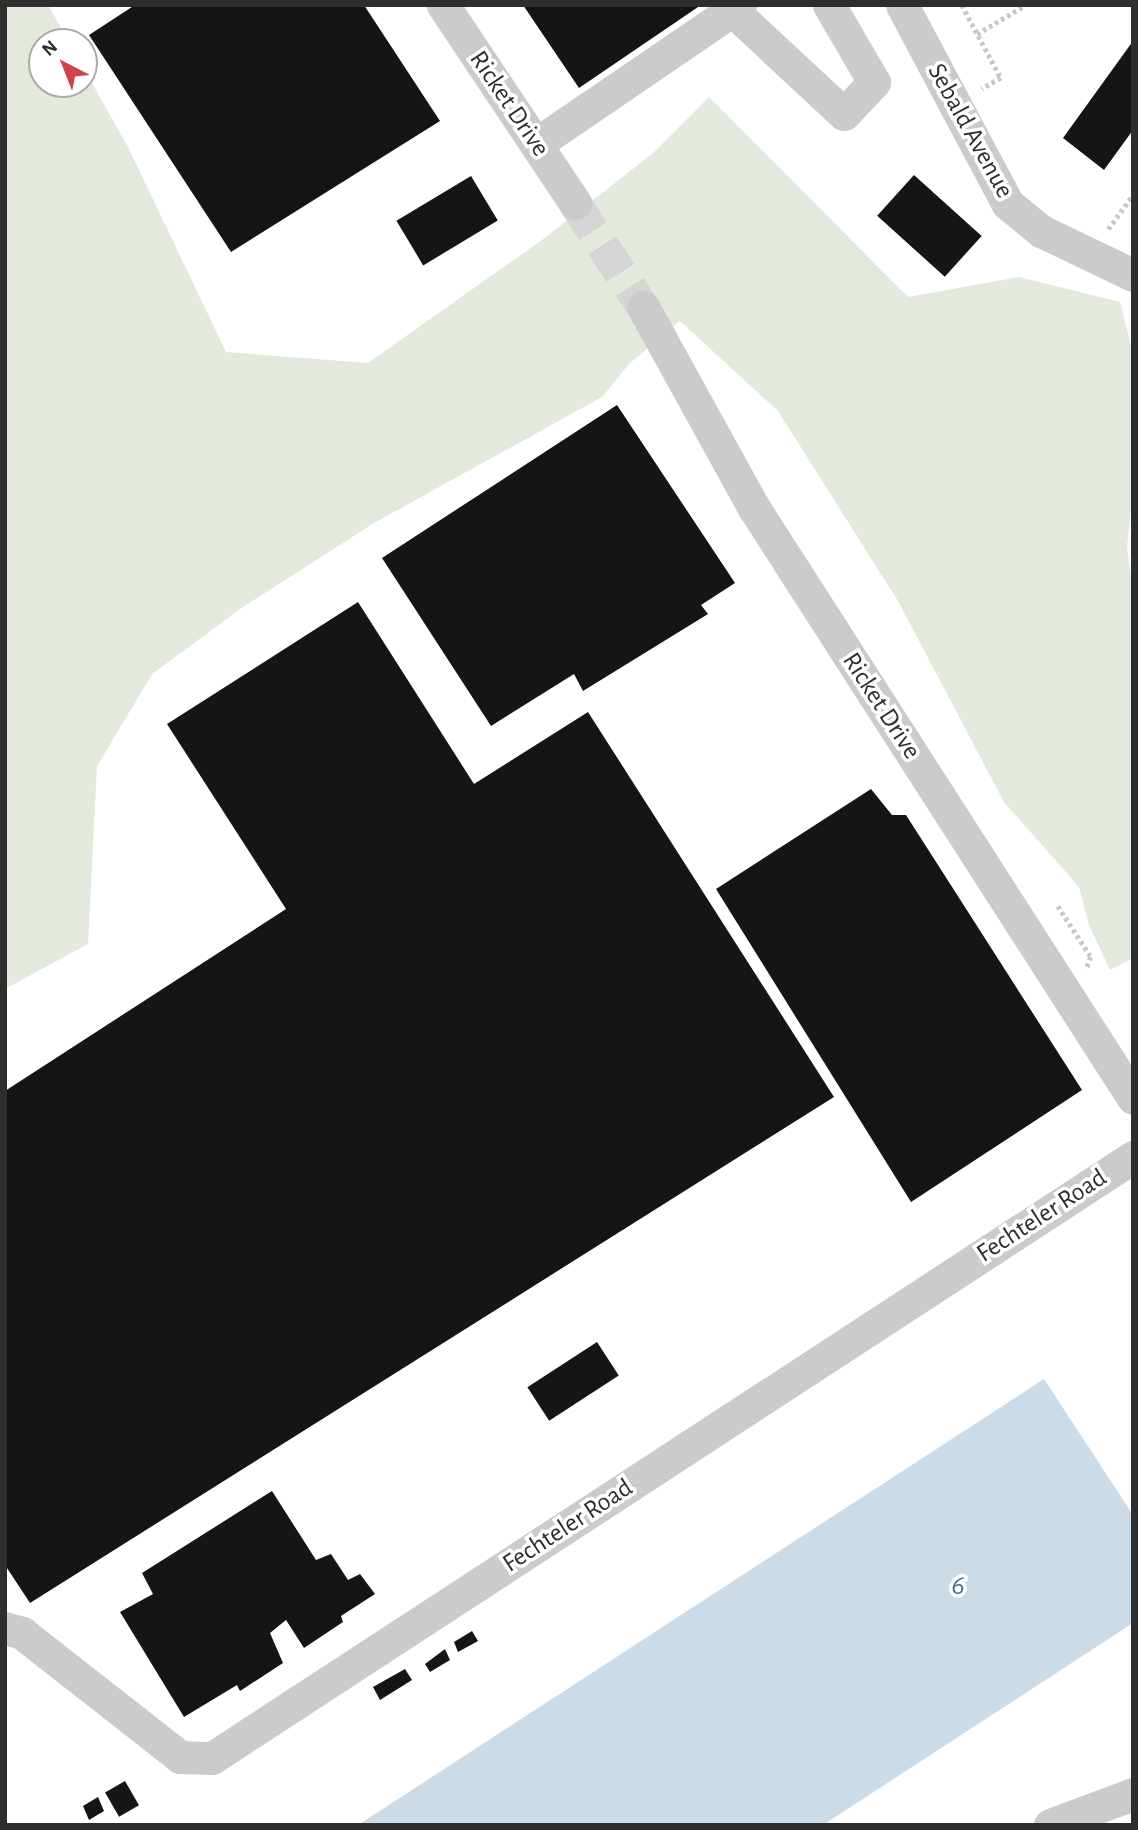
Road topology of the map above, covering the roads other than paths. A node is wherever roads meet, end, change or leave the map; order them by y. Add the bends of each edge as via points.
1 (443, 5) edge
2 (829, 5) edge
3 (902, 5) edge
4 (737, 8) edge
5 (536, 144) junction
6 (575, 203) tunnel mouth
7 (1133, 275) edge
8 (643, 307) tunnel mouth
9 (1123, 1060) edge
10 (1133, 1098) edge
11 (1133, 1157) edge
12 (5, 1628) edge
13 (1133, 1794) edge
14 (1072, 1820) edge

1 - 5 street, Ricket Drive
2 - 4 street via 874,82 844,114
3 - 7 street, Sebald Avenue via 1008,204 1041,231
4 - 5 street
5 - 6 street, Ricket Drive
8 - 9 street, Ricket Drive via 754,508
9 - 10 street, Ricket Drive
11 - 12 street, Fechteler Road via 212,1758 180,1757 22,1633
13 - 14 street

